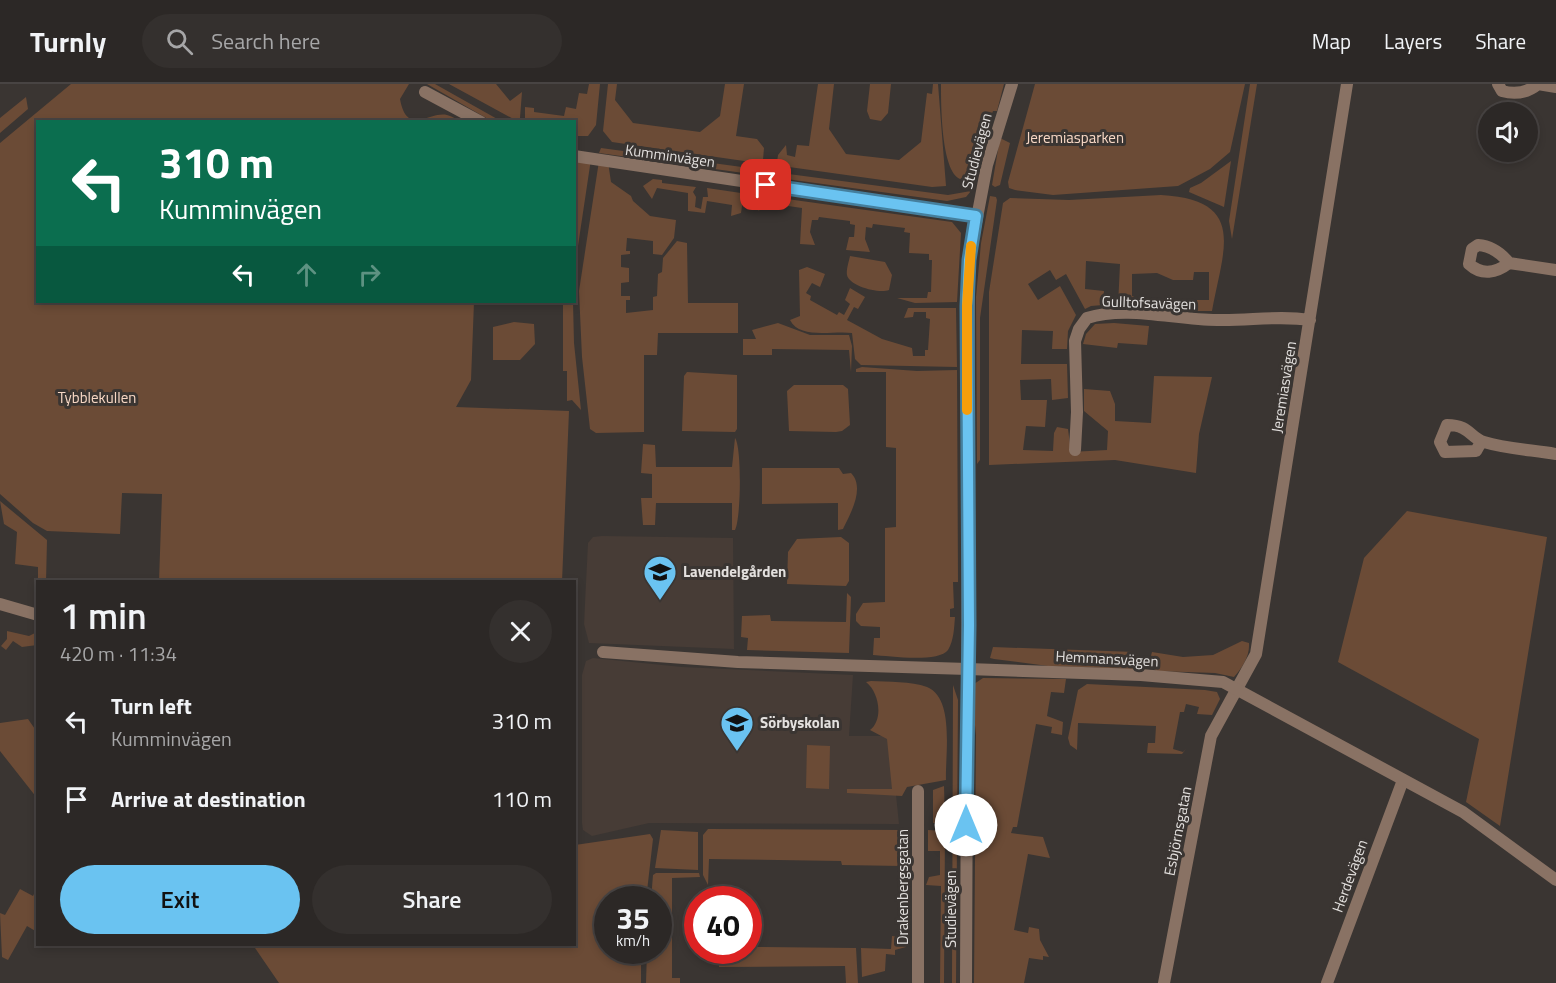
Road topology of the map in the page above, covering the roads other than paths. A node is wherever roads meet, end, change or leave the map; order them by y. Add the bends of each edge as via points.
1 (1012, 84) edge
2 (1347, 84) edge
3 (1498, 84) edge
4 (1538, 84) edge
5 (1556, 87) edge
6 (425, 93) dead end
7 (477, 120) edge
8 (576, 156) edge
9 (976, 216) junction
10 (1509, 263) dead end
11 (1556, 270) edge
12 (1310, 320) junction
13 (1481, 442) dead end
14 (1075, 450) dead end
15 (1556, 454) edge
16 (0, 604) edge
17 (36, 614) edge
18 (603, 652) dead end
19 (968, 669) junction
20 (1237, 690) junction
21 (1403, 780) junction
22 (918, 791) dead end
23 (1556, 880) edge
24 (918, 983) edge
25 (966, 983) edge
26 (1164, 983) edge
27 (1328, 983) edge

1 - 9 street, Studievägen
2 - 12 street, Jeremiasvägen
3 - 4 street via 1502,91 1512,94 1530,91
4 - 5 street
6 - 7 street
8 - 9 street, Kumminvägen
9 - 19 street, Studievägen via 967,306
10 - 11 street
12 - 14 street, Gulltofsavägen via 1114,314 1087,318 1075,341
12 - 20 street, Jeremiasvägen via 1256,654
13 - 15 street
16 - 17 street
18 - 19 street, Hemmansvägen via 738,662
19 - 20 street, Hemmansvägen via 1210,679
19 - 25 street, Studievägen
20 - 21 street, Hemmansvägen
20 - 26 street, Esbjörnsgatan via 1211,736
21 - 23 street, Hemmansvägen via 1463,812
21 - 27 street, Herdevägen
22 - 24 street, Drakenbergsgatan

